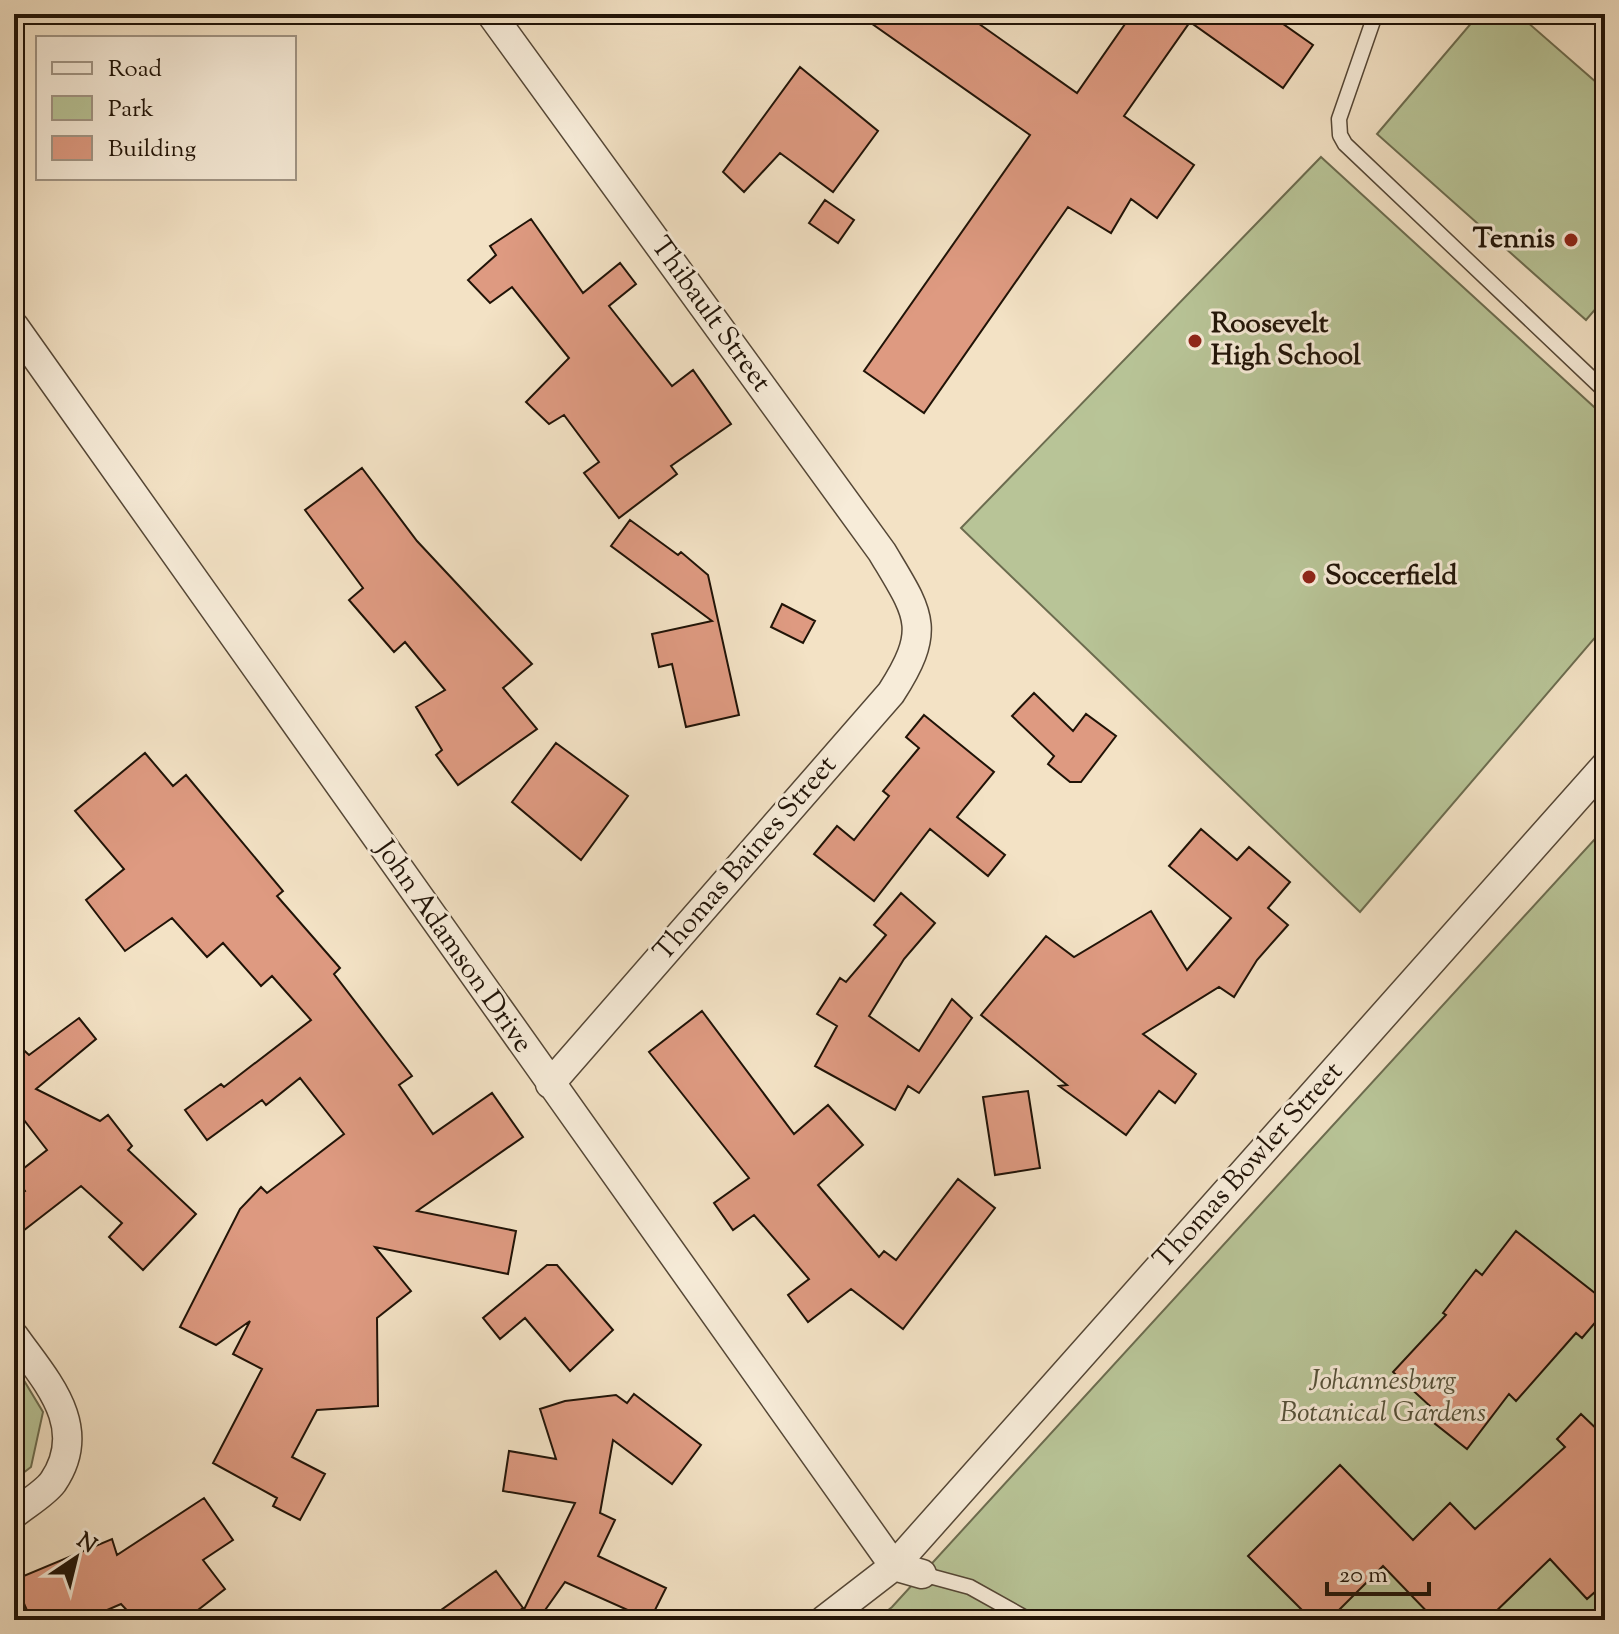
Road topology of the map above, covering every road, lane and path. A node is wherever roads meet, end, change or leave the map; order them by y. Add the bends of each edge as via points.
1 (491, 14) edge
2 (1374, 18) dead end
3 (14, 326) edge
4 (1605, 391) edge
5 (917, 622) joint
6 (1605, 766) edge
7 (550, 1084) junction
8 (14, 1336) edge
9 (14, 1514) edge
10 (894, 1566) junction
11 (922, 1574) joint
12 (824, 1620) edge
13 (1029, 1620) edge

1 - 5 street, Thibault Street via 882,552 910,599
2 - 4 lane via 1339,119 1345,144
3 - 7 street, John Adamson Drive
5 - 7 street, Thomas Baines Street via 918,642 891,693
6 - 10 street, Thomas Bowler Street
7 - 10 street, John Adamson Drive
8 - 9 street via 61,1403 68,1430 64,1458 52,1483
10 - 11 street
10 - 12 street, Thomas Bowler Street
11 - 13 lane via 970,1587

